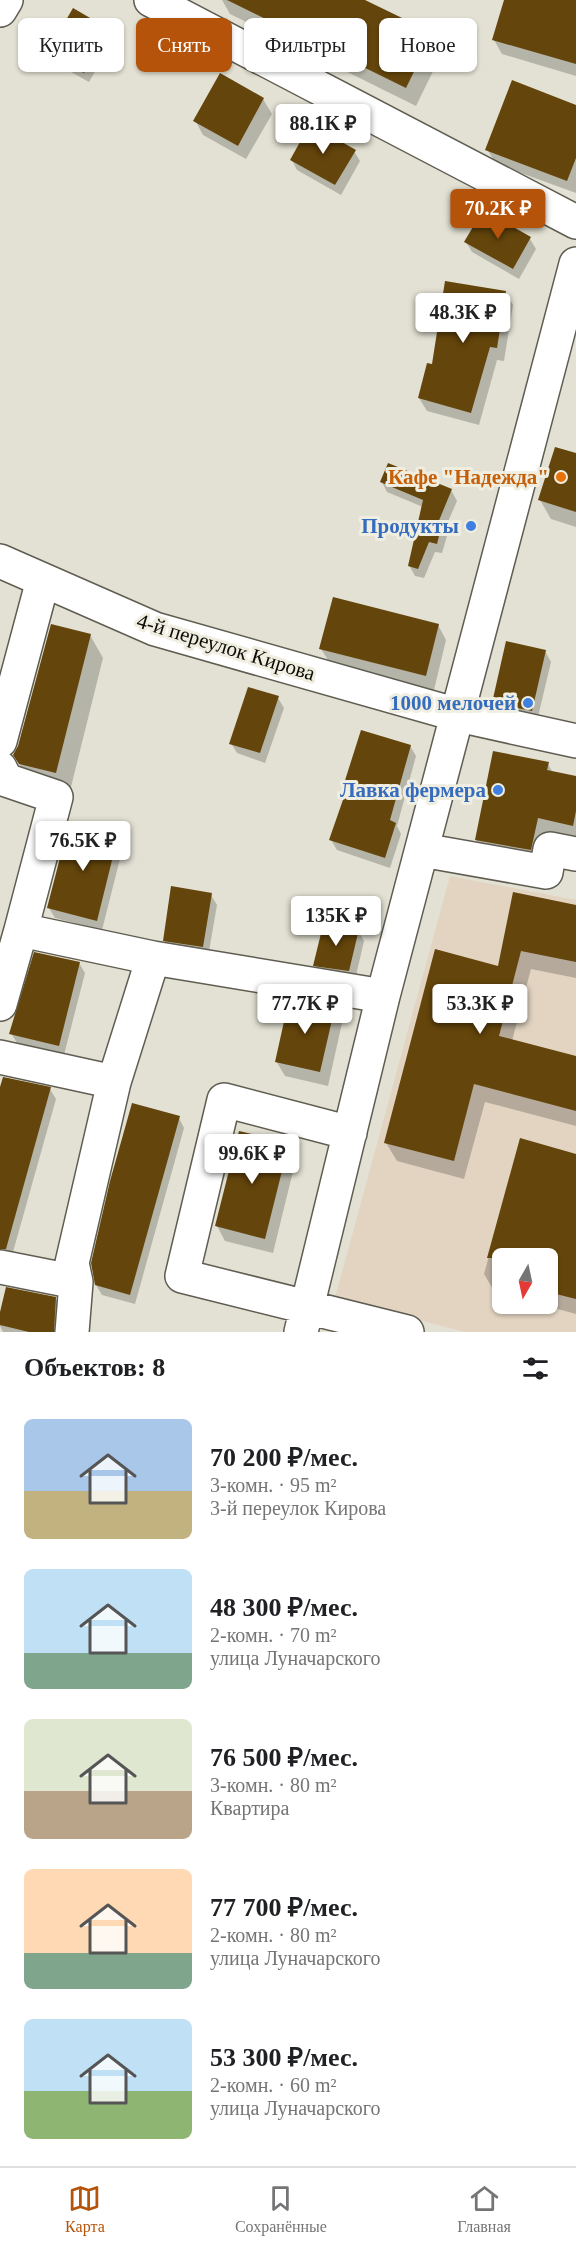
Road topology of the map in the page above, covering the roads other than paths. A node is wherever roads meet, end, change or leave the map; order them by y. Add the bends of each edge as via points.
1 (6, 0) edge
2 (151, 0) edge
3 (0, 10) edge
4 (576, 222) edge
5 (576, 264) edge
6 (0, 561) edge
7 (44, 580) junction
8 (458, 715) junction
9 (0, 741) edge
10 (576, 741) edge
11 (0, 768) edge
12 (422, 850) junction
13 (576, 854) edge
14 (21, 930) junction
15 (153, 958) junction
16 (383, 996) junction
17 (0, 1004) edge
18 (0, 1057) edge
19 (114, 1082) junction
20 (350, 1133) junction
21 (0, 1267) edge
22 (76, 1282) junction
23 (304, 1320) edge
24 (72, 1332) edge
25 (407, 1332) edge

1 - 3 street
2 - 4 street
5 - 8 street
6 - 7 street, 4-й переулок Кирова
7 - 8 street, 4-й переулок Кирова via 155,629
7 - 9 street
8 - 10 street, 4-й переулок Кирова
8 - 12 street
11 - 14 street via 6,780 56,797
12 - 13 street via 546,872 550,849
12 - 16 street
14 - 15 street
14 - 17 street
15 - 16 street
15 - 19 street
16 - 20 street
18 - 19 street
19 - 22 street via 72,1263
20 - 23 street
20 - 23 street via 224,1100 182,1276
21 - 22 street
22 - 24 street
23 - 25 street

